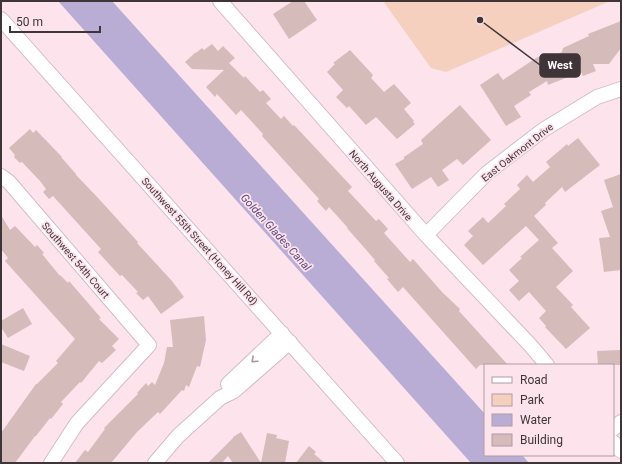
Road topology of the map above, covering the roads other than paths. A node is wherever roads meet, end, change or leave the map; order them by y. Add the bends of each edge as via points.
1 (220, 1) edge
2 (1, 19) edge
3 (621, 89) edge
4 (1, 176) edge
5 (426, 235) junction
6 (286, 338) junction
7 (546, 364) edge
8 (614, 443) edge
9 (621, 451) edge
10 (51, 463) edge
11 (155, 463) edge
12 (398, 463) edge

1 - 5 street, North Augusta Drive
2 - 6 street, Southwest 55th Street (Honey Hill Rd)
3 - 5 street, East Oakmont Drive via 597,97 543,130 487,174
4 - 10 street, Southwest 54th Court via 9,182 149,345 77,423
5 - 7 street, North Augusta Drive
6 - 11 street via 234,391 220,398 178,436
6 - 12 street, Southwest 55th Street (Honey Hill Rd)
8 - 9 street

